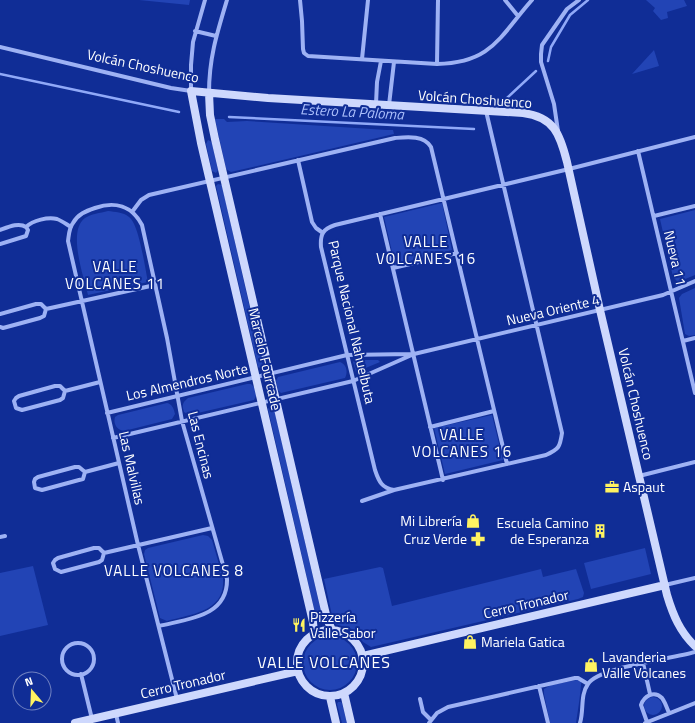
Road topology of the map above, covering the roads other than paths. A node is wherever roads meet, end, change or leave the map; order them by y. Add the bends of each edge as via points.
1 (204, 0) edge
2 (227, 0) edge
3 (300, 0) edge
4 (368, 0) edge
5 (438, 0) edge
6 (506, 0) edge
7 (532, 0) edge
8 (579, 0) edge
9 (518, 16) junction
10 (195, 32) junction
11 (216, 36) junction
12 (0, 47) edge
13 (362, 59) junction
14 (381, 61) junction
15 (394, 62) junction
16 (437, 64) junction
17 (191, 91) junction
18 (209, 93) junction
19 (376, 105) junction
20 (389, 106) junction
21 (486, 111) junction
22 (558, 133) junction
23 (695, 137) edge
24 (638, 151) junction
25 (298, 160) junction
26 (569, 169) junction
27 (224, 177) junction
28 (210, 180) junction
29 (503, 184) junction
30 (444, 199) junction
31 (695, 206) edge
32 (132, 212) junction
33 (380, 214) junction
34 (654, 216) junction
35 (26, 226) junction
36 (71, 227) junction
37 (0, 230) edge
38 (323, 233) junction
39 (0, 244) edge
40 (457, 252) junction
41 (393, 268) junction
42 (695, 281) edge
43 (155, 285) junction
44 (671, 292) junction
45 (82, 301) junction
46 (46, 309) junction
47 (600, 310) junction
48 (0, 314) edge
49 (537, 325) junction
50 (0, 327) edge
51 (695, 338) edge
52 (477, 339) junction
53 (683, 341) junction
54 (414, 354) junction
55 (347, 355) junction
56 (270, 374) junction
57 (256, 377) junction
58 (353, 381) junction
59 (100, 382) junction
60 (65, 391) junction
61 (695, 393) edge
62 (178, 396) junction
63 (276, 399) junction
64 (262, 402) junction
65 (494, 411) junction
66 (107, 413) junction
67 (182, 421) junction
68 (430, 427) junction
69 (113, 438) junction
70 (695, 462) edge
71 (119, 463) junction
72 (507, 464) junction
73 (85, 472) junction
74 (639, 476) junction
75 (443, 480) junction
76 (394, 490) junction
77 (362, 501) dead end
78 (212, 528) junction
79 (138, 545) junction
80 (104, 553) junction
81 (695, 578) edge
82 (665, 585) junction
83 (159, 626) junction
84 (332, 630) junction
85 (314, 634) junction
86 (695, 646) edge
87 (695, 652) edge
88 (363, 656) junction
89 (643, 664) junction
90 (298, 671) junction
91 (81, 674) junction
92 (588, 684) junction
93 (540, 686) junction
94 (344, 693) junction
95 (650, 694) junction
96 (330, 696) junction
97 (177, 699) junction
98 (420, 700) dead end
99 (695, 703) edge
100 (669, 713) junction
101 (116, 714) junction
102 (92, 719) junction
103 (430, 721) edge
104 (645, 722) edge
105 (75, 723) edge
106 (118, 723) edge
107 (336, 723) edge
108 (351, 723) edge
109 (548, 723) edge
110 (580, 723) edge

1 - 10 street
2 - 11 street
3 - 13 street via 304,53 308,56
4 - 13 street
5 - 16 street
6 - 9 street
7 - 9 street
8 - 22 street via 567,9 542,45 541,62 554,104
9 - 16 street via 495,45 481,54 455,64
10 - 11 street
10 - 17 street
11 - 18 street via 210,63
12 - 17 street, Volcán Choshuenco
13 - 14 street
14 - 15 street
14 - 19 street
15 - 16 street
15 - 20 street
17 - 18 street, Volcán Choshuenco
17 - 28 street, Marcelo Fourcade
18 - 19 street, Volcán Choshuenco
18 - 27 street, Marcelo Fourcade via 210,115
19 - 20 street, Volcán Choshuenco
20 - 21 street, Volcán Choshuenco
21 - 22 street, Volcán Choshuenco via 536,116 551,124
21 - 29 street
22 - 26 street, Volcán Choshuenco
23 - 24 street, Parque Nacional Nahuelbuta
24 - 26 street, Parque Nacional Nahuelbuta
24 - 34 street, Nueva 11
25 - 27 street
25 - 30 street via 395,138 421,139 431,147
25 - 38 street via 312,222
26 - 29 street, Parque Nacional Nahuelbuta
26 - 47 street, Volcán Choshuenco
27 - 28 street
27 - 56 street, Marcelo Fourcade
28 - 32 street via 146,196
28 - 57 street, Marcelo Fourcade
29 - 30 street, Parque Nacional Nahuelbuta
29 - 49 street
30 - 33 street, Parque Nacional Nahuelbuta
30 - 40 street
31 - 34 street
32 - 36 street via 125,207 110,204 86,211 78,216
32 - 43 street, Las Encinas via 142,225
33 - 38 street, Parque Nacional Nahuelbuta via 336,225
33 - 41 street
34 - 44 street, Nueva 11
35 - 36 street via 50,218
35 - 37 street via 19,225
35 - 39 street via 26,236
36 - 45 street, Las Malvillas via 68,241
38 - 55 street, Parque Nacional Nahuelbuta via 320,239 321,247
40 - 41 street
40 - 52 street
41 - 54 street
42 - 44 street, Nueva Oriente 4
43 - 45 street
43 - 62 street, Las Encinas
44 - 47 street, Nueva Oriente 4
44 - 53 street, Nueva 11
45 - 46 street
45 - 59 street, Las Malvillas
46 - 48 street via 41,304 36,304
46 - 50 street via 44,316 40,318
47 - 49 street, Nueva Oriente 4
47 - 74 street, Volcán Choshuenco
49 - 52 street, Nueva Oriente 4
49 - 72 street via 562,433 560,446 546,455
51 - 53 street
52 - 54 street, Nueva Oriente 4
52 - 65 street
53 - 61 street, Nueva 11
54 - 55 street, Los Almendros Norte
54 - 58 street
54 - 68 street
55 - 56 street, Los Almendros Norte
55 - 58 street, Parque Nacional Nahuelbuta
56 - 57 street, Los Almendros Norte
56 - 63 street, Marcelo Fourcade
57 - 62 street, Los Almendros Norte
57 - 64 street, Marcelo Fourcade
58 - 63 street
58 - 76 street, Parque Nacional Nahuelbuta via 378,479 385,488
59 - 60 street
59 - 66 street, Las Malvillas
60 - 60 street via 60,386 55,386 19,396 14,405 22,410 60,400
62 - 66 street, Los Almendros Norte
62 - 67 street, Las Encinas
63 - 64 street
63 - 84 street, Marcelo Fourcade via 327,619
64 - 67 street
64 - 85 street, Marcelo Fourcade
65 - 68 street
65 - 72 street
66 - 69 street, Las Malvillas
67 - 69 street
67 - 78 street, Las Encinas
68 - 75 street
69 - 71 street, Las Malvillas
70 - 74 street
71 - 73 street
71 - 79 street, Las Malvillas
72 - 75 street
73 - 73 street via 80,467 75,467 38,477 34,486 42,490 79,480
74 - 82 street, Volcán Choshuenco
75 - 76 street
76 - 77 street
78 - 79 street
78 - 83 street, Las Encinas via 227,579 224,598 216,607 204,614
79 - 80 street
79 - 83 street, Las Malvillas
80 - 80 street via 99,548 94,548 58,558 53,567 61,572 99,562
81 - 82 street, Cerro Tronador
82 - 86 street, Volcán Choshuenco via 676,620
82 - 88 street, Cerro Tronador
83 - 97 street, Las Malvillas
84 - 85 street
84 - 88 street via 352,637
85 - 90 street via 300,649 297,656
87 - 89 street
88 - 94 street via 363,671 360,678
89 - 92 street via 602,674
89 - 95 street
90 - 96 street via 309,689 322,696
90 - 97 street, Cerro Tronador
91 - 91 street via 92,666 93,656 89,648 76,643 64,650 62,664 72,674
91 - 102 street
92 - 93 street via 575,678
92 - 110 street via 584,693
93 - 103 street via 448,707 437,713
93 - 109 street
94 - 96 street
94 - 108 street
95 - 100 street via 662,698
95 - 104 street via 641,705
96 - 107 street
97 - 101 street, Cerro Tronador
98 - 103 street via 423,712
99 - 100 street
100 - 104 street
101 - 102 street, Cerro Tronador
101 - 106 street
102 - 105 street, Cerro Tronador

